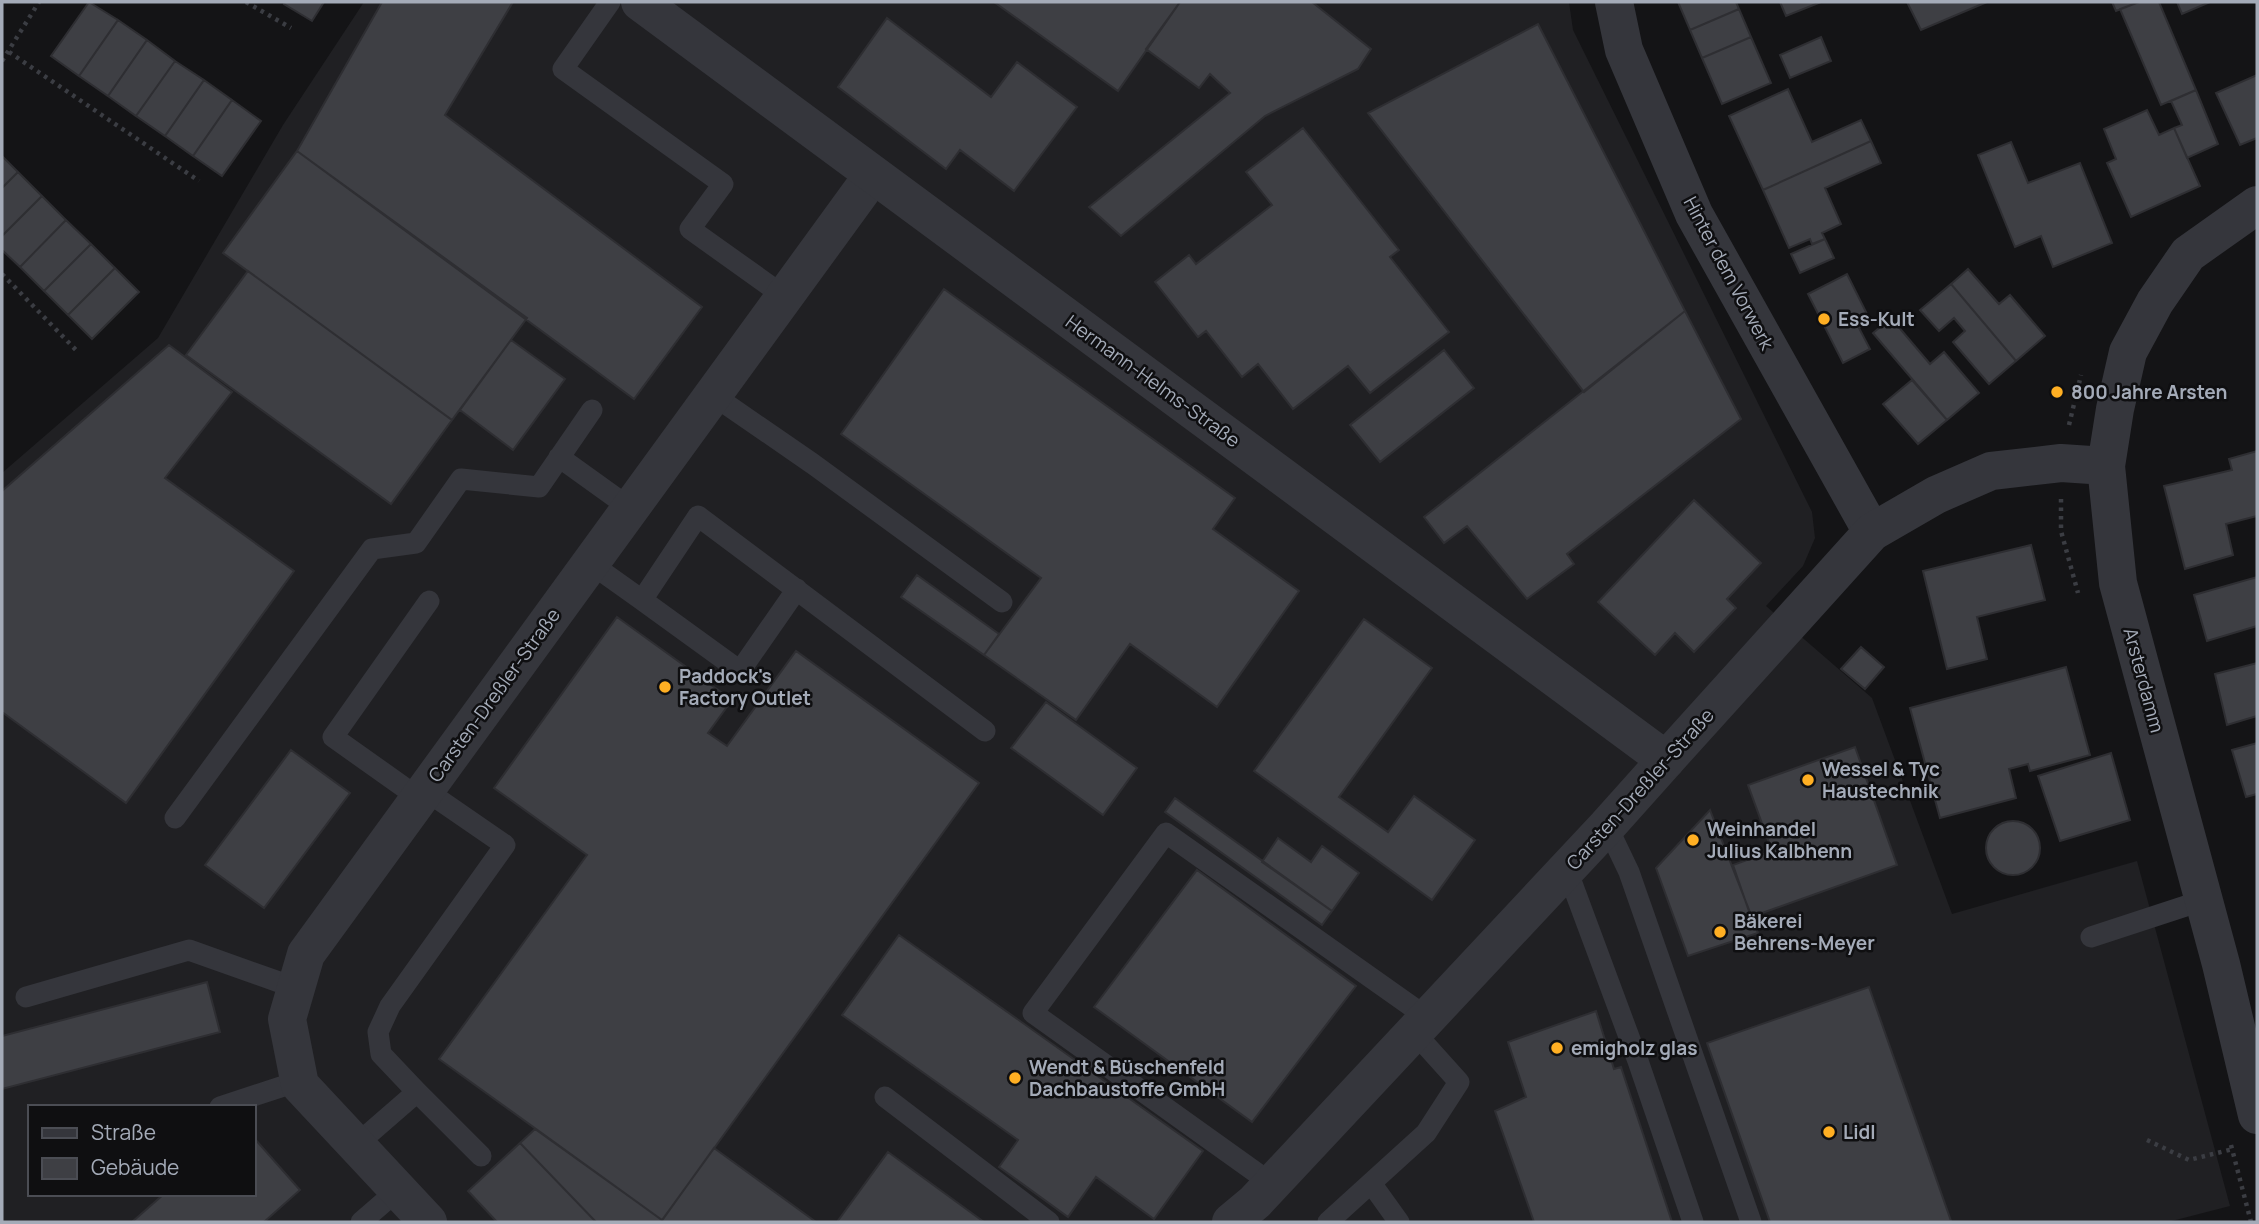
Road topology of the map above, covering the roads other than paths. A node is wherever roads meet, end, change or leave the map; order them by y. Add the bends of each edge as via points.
1 (610, 2) edge
2 (640, 2) edge
3 (1614, 2) edge
4 (873, 174) junction
5 (2257, 205) edge
6 (784, 296) junction
7 (713, 395) junction
8 (592, 410) dead end
9 (559, 457) junction
10 (2106, 466) junction
11 (630, 508) junction
12 (1872, 532) junction
13 (590, 563) junction
14 (797, 590) junction
15 (642, 600) junction
16 (429, 601) dead end
17 (1002, 602) dead end
18 (985, 731) dead end
19 (1666, 760) junction
20 (422, 794) junction
21 (175, 818) dead end
22 (1607, 827) junction
23 (1567, 870) junction
24 (2204, 900) junction
25 (2091, 937) dead end
26 (296, 988) junction
27 (26, 997) dead end
28 (1421, 1025) junction
29 (299, 1081) junction
30 (417, 1093) junction
31 (885, 1097) dead end
32 (226, 1105) edge
33 (2251, 1131) edge
34 (356, 1145) junction
35 (481, 1156) dead end
36 (1371, 1183) junction
37 (1272, 1184) junction
38 (398, 1190) junction
39 (361, 1222) edge
40 (428, 1222) edge
41 (1049, 1222) edge
42 (1231, 1222) edge
43 (1328, 1222) edge
44 (1399, 1222) edge
45 (1693, 1222) edge
46 (1751, 1222) edge

1 - 6 lane via 563,69 723,184 690,229
2 - 4 street, Hermann-Helms-Straße
3 - 12 street, Hinter dem Vorwerk via 1624,50 1694,214
4 - 6 street, Carsten-Dreßler-Straße
4 - 19 street, Hermann-Helms-Straße
5 - 10 street, Arsterdamm via 2188,254 2155,302 2128,352
6 - 7 street, Carsten-Dreßler-Straße
7 - 11 street, Carsten-Dreßler-Straße
7 - 17 lane
8 - 9 lane
9 - 11 lane
9 - 21 lane via 539,488 461,479 416,543 372,550
10 - 12 street, Carsten-Dreßler-Straße via 2061,463 1991,471 1936,495
10 - 24 street, Arsterdamm via 2119,583
11 - 13 street, Carsten-Dreßler-Straße
12 - 19 street, Carsten-Dreßler-Straße
13 - 15 lane
13 - 20 street, Carsten-Dreßler-Straße
14 - 15 lane via 740,671
14 - 15 lane via 698,516
14 - 18 lane
16 - 20 lane via 333,737
19 - 22 street, Carsten-Dreßler-Straße
20 - 26 street, Carsten-Dreßler-Straße via 306,954
20 - 30 lane via 505,845 390,1006 378,1032 381,1054
22 - 23 street, Carsten-Dreßler-Straße
22 - 46 lane via 1629,872
23 - 28 street, Carsten-Dreßler-Straße
23 - 45 lane
24 - 25 lane
24 - 33 street, Arsterdamm
26 - 27 lane via 189,950
26 - 29 street, Carsten-Dreßler-Straße via 287,1019
28 - 36 lane via 1459,1082 1426,1133
28 - 37 street, Carsten-Dreßler-Straße
28 - 37 lane via 1166,833 1033,1013
29 - 32 lane
29 - 34 street, Carsten-Dreßler-Straße
30 - 34 lane
30 - 35 lane
31 - 41 lane
34 - 38 street, Carsten-Dreßler-Straße
36 - 43 lane
36 - 44 lane
37 - 42 street, Carsten-Dreßler-Straße
38 - 39 lane
38 - 40 street, Carsten-Dreßler-Straße

